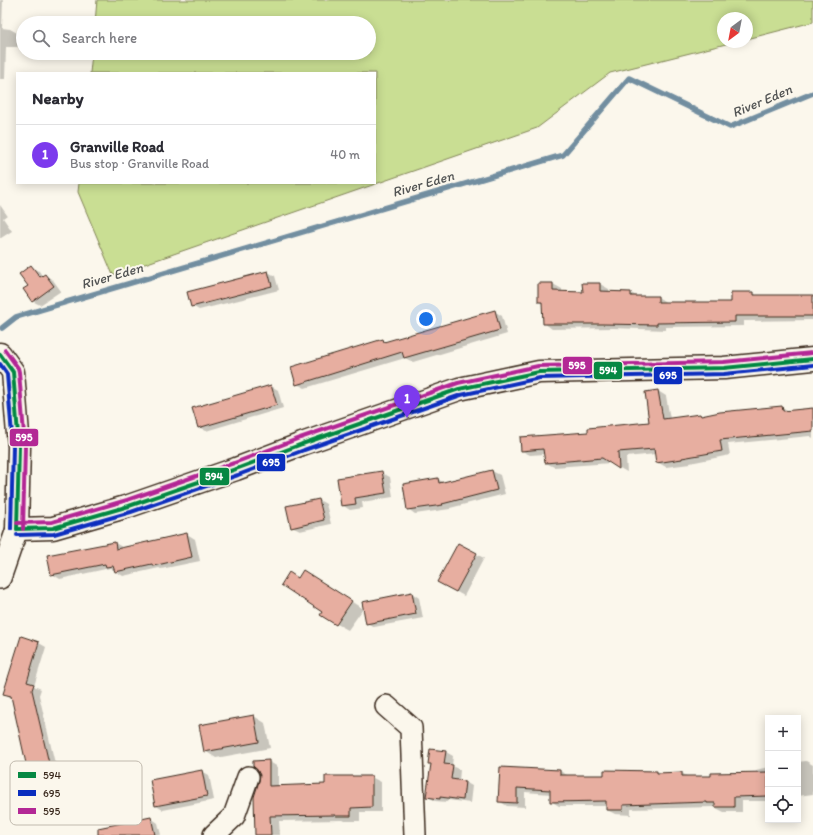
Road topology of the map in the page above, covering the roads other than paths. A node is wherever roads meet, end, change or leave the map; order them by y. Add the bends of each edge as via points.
1 (0, 354) edge
2 (813, 359) edge
3 (17, 528) junction
4 (0, 578) edge
5 (386, 706) dead end
6 (248, 777) dead end
7 (214, 835) edge
8 (415, 835) edge

1 - 3 street via 13,372 19,447
2 - 3 street via 724,368 539,372 467,387 129,506 53,528
3 - 4 street
5 - 8 street via 410,728
6 - 7 street via 234,816

